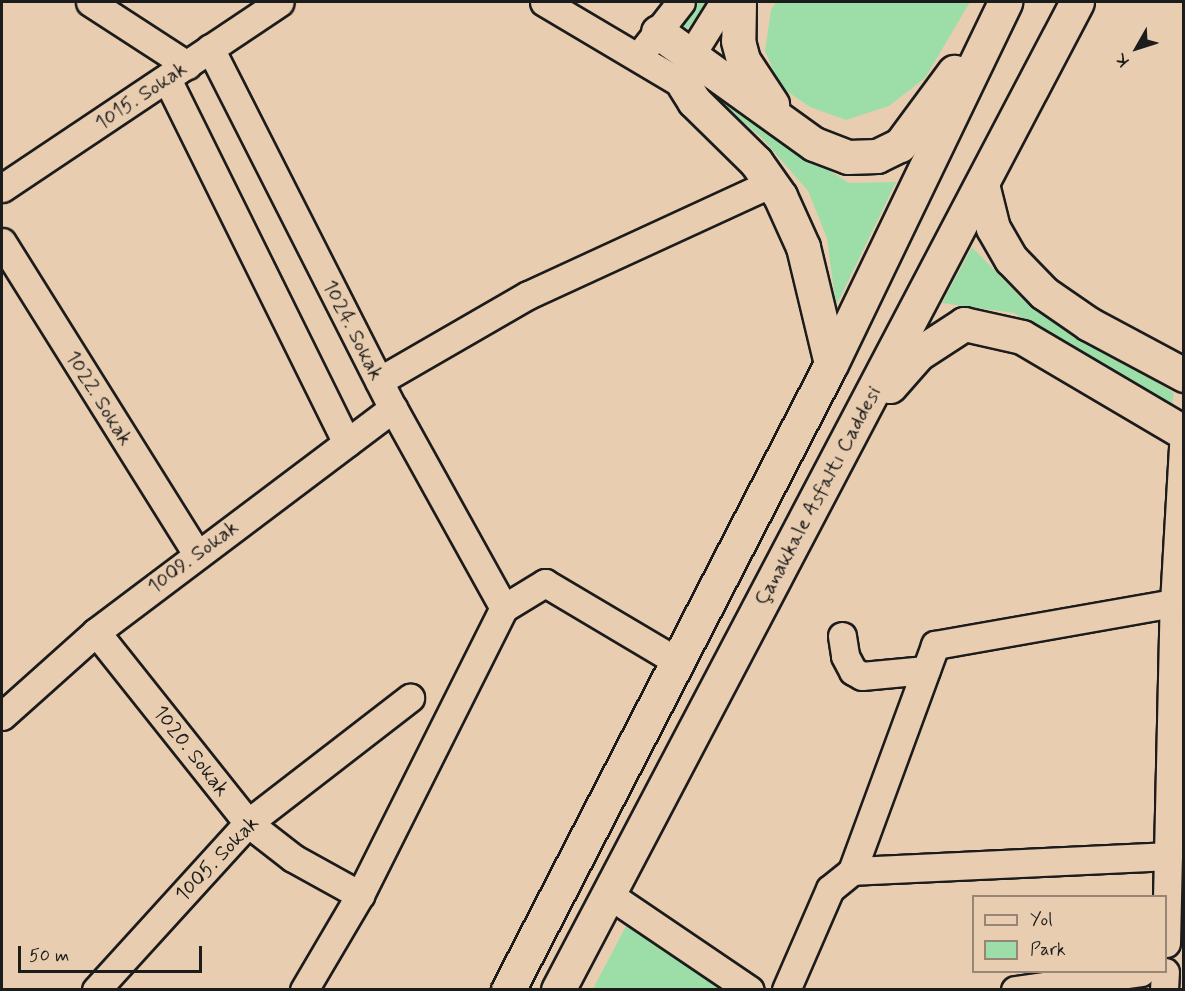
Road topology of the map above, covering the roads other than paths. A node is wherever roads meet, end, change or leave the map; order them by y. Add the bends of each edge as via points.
1 (90, 2) edge
2 (279, 2) edge
3 (544, 2) edge
4 (681, 2) edge
5 (724, 2) edge
6 (739, 2) edge
7 (1005, 2) edge
8 (1077, 2) edge
9 (658, 32) junction
10 (210, 48) junction
11 (638, 57) junction
12 (177, 72) junction
13 (686, 72) junction
14 (789, 123) junction
15 (771, 183) junction
16 (982, 183) junction
17 (2, 189) edge
18 (2, 242) edge
19 (831, 364) junction
20 (1184, 375) edge
21 (379, 381) junction
22 (393, 408) junction
23 (855, 426) junction
24 (1183, 431) edge
25 (348, 443) junction
26 (196, 553) junction
27 (1174, 603) junction
28 (504, 608) junction
29 (96, 632) junction
30 (842, 636) dead end
31 (680, 663) junction
32 (926, 670) junction
33 (410, 698) dead end
34 (1178, 705) edge
35 (2, 716) edge
36 (248, 823) junction
37 (1168, 856) junction
38 (852, 871) junction
39 (608, 894) junction
40 (360, 895) junction
41 (1167, 900) edge
42 (1134, 973) edge
43 (1165, 973) edge
44 (96, 990) edge
45 (304, 990) edge
46 (508, 990) edge
47 (558, 990) edge
48 (750, 990) edge
49 (786, 990) edge
50 (1015, 990) edge
51 (1164, 990) edge

1 - 12 street
2 - 10 street, 1015. Sokak
3 - 11 street
4 - 9 street
5 - 13 street
6 - 14 highway via 738,41 743,60 763,94
7 - 14 highway via 911,133 889,152 848,157 814,144
7 - 19 highway
8 - 16 highway, Çanakkale Asfaltı Caddesi
9 - 11 street
9 - 13 highway
10 - 12 street, 1015. Sokak
10 - 21 street, 1024. Sokak
11 - 13 street
12 - 17 street, 1015. Sokak
12 - 25 street
13 - 14 highway
13 - 15 highway via 694,101 756,162
15 - 19 highway via 792,218 803,248
15 - 21 street via 528,295
16 - 20 highway via 993,228 1011,259 1044,294 1089,324
16 - 23 highway, Çanakkale Asfaltı Caddesi
18 - 26 street, 1022. Sokak
19 - 31 highway
21 - 22 street, 1024. Sokak
22 - 25 street, 1009. Sokak
22 - 28 street, 1024. Sokak
23 - 24 highway via 918,354 964,324 1022,337
23 - 39 highway, Çanakkale Asfaltı Caddesi
24 - 27 street
25 - 26 street, 1009. Sokak
26 - 29 street, 1009. Sokak
27 - 32 street via 935,645
27 - 34 street
28 - 31 street via 545,583
28 - 40 street
29 - 35 street, 1009. Sokak
29 - 36 street, 1020. Sokak
30 - 32 street via 845,656 862,676
31 - 46 highway
32 - 38 street
33 - 36 street, 1005. Sokak
34 - 37 street
36 - 40 street, 1020. Sokak via 293,858
36 - 44 street, 1005. Sokak
37 - 38 street
37 - 41 street
38 - 49 street via 830,889
39 - 47 highway, Çanakkale Asfaltı Caddesi
39 - 48 street
40 - 45 street
42 - 50 street
43 - 51 street

